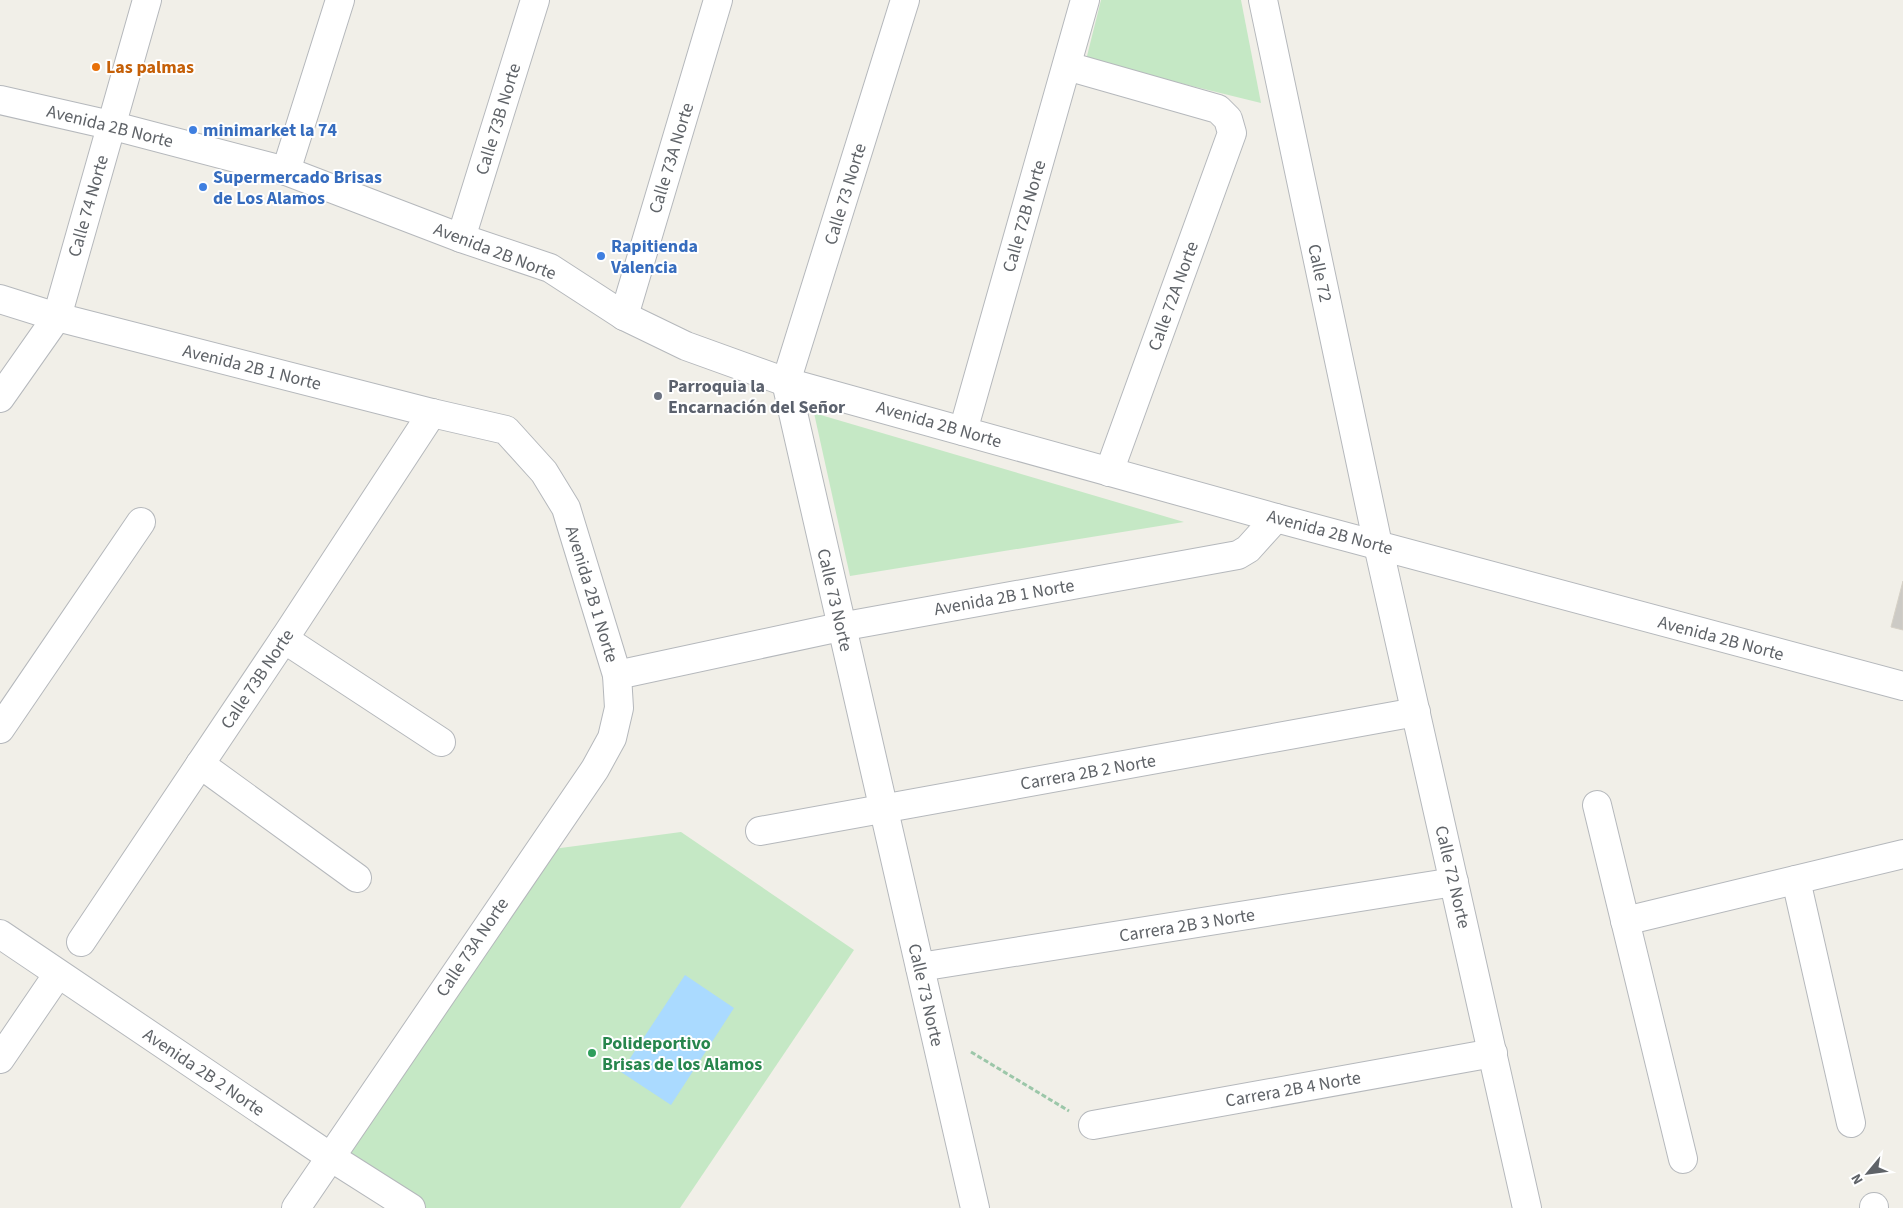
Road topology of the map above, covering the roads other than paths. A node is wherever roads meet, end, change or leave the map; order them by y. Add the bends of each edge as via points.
1 (147, 0) edge
2 (340, 0) edge
3 (535, 0) edge
4 (718, 0) edge
5 (905, 0) edge
6 (1085, 0) edge
7 (1263, 0) edge
8 (1067, 66) junction
9 (0, 100) edge
10 (110, 125) junction
11 (286, 171) junction
12 (461, 238) junction
13 (0, 299) edge
14 (624, 316) junction
15 (56, 317) junction
16 (786, 382) junction
17 (0, 398) edge
18 (432, 413) junction
19 (963, 431) junction
20 (1110, 472) junction
21 (1276, 518) junction
22 (141, 522) dead end
23 (1378, 545) junction
24 (840, 627) junction
25 (284, 639) junction
26 (617, 676) junction
27 (1903, 686) edge
28 (1416, 712) junction
29 (0, 729) edge
30 (441, 742) dead end
31 (200, 764) junction
32 (1597, 805) dead end
33 (883, 809) junction
34 (760, 831) dead end
35 (1903, 854) edge
36 (357, 878) dead end
37 (1796, 880) junction
38 (1454, 882) junction
39 (1625, 921) junction
40 (0, 934) edge
41 (81, 942) dead end
42 (920, 967) junction
43 (58, 974) junction
44 (1492, 1053) junction
45 (0, 1059) edge
46 (1851, 1123) dead end
47 (1093, 1125) road end
48 (329, 1156) junction
49 (1683, 1159) dead end
50 (296, 1208) edge
51 (411, 1208) edge
52 (975, 1208) edge
53 (1527, 1208) edge

1 - 10 street, Calle 74 Norte
2 - 11 street
3 - 12 street, Calle 73B Norte
4 - 14 street, Calle 73A Norte
5 - 16 street, Calle 73 Norte
6 - 8 street, Calle 72B Norte
7 - 23 street, Calle 72
8 - 19 street, Calle 72B Norte
8 - 20 street, Calle 72A Norte via 1218,109 1228,119 1232,133
9 - 10 street, Avenida 2B Norte
10 - 11 street, Avenida 2B Norte
10 - 15 street, Calle 74 Norte
11 - 12 street, Avenida 2B Norte
12 - 14 street, Avenida 2B Norte via 550,268
13 - 15 street, Avenida 2B 1 Norte
14 - 16 street, Avenida 2B Norte via 686,346
15 - 17 street, Calle 74 Norte
15 - 18 street, Avenida 2B 1 Norte
16 - 19 street, Avenida 2B Norte
16 - 24 street, Calle 73 Norte
18 - 25 street, Calle 73B Norte
18 - 26 street, Avenida 2B 1 Norte via 506,430 544,472 566,508
19 - 20 street, Avenida 2B Norte
20 - 21 street, Avenida 2B Norte
21 - 23 street, Avenida 2B Norte
21 - 24 street, Avenida 2B 1 Norte via 1248,549 1238,555
22 - 29 street
23 - 27 street, Avenida 2B Norte
23 - 28 street, Calle 72 Norte
24 - 26 street, Avenida 2B 1 Norte
24 - 33 street, Calle 73 Norte
25 - 30 street
25 - 31 street, Calle 73B Norte
26 - 48 street, Calle 73A Norte via 619,708 612,738 595,769
28 - 33 street, Carrera 2B 2 Norte
28 - 38 street, Calle 72 Norte
31 - 36 street
31 - 41 street, Calle 73B Norte
32 - 39 street
33 - 34 street, Carrera 2B 2 Norte
33 - 42 street, Calle 73 Norte
35 - 37 street
37 - 39 street
37 - 46 street
38 - 42 street, Carrera 2B 3 Norte
38 - 44 street, Calle 72 Norte
39 - 49 street
40 - 43 street, Avenida 2B 2 Norte
42 - 52 street, Calle 73 Norte
43 - 45 street
43 - 48 street, Avenida 2B 2 Norte
44 - 47 street, Carrera 2B 4 Norte
44 - 53 street, Calle 72 Norte
48 - 50 street, Calle 73A Norte
48 - 51 street, Avenida 2B 2 Norte

